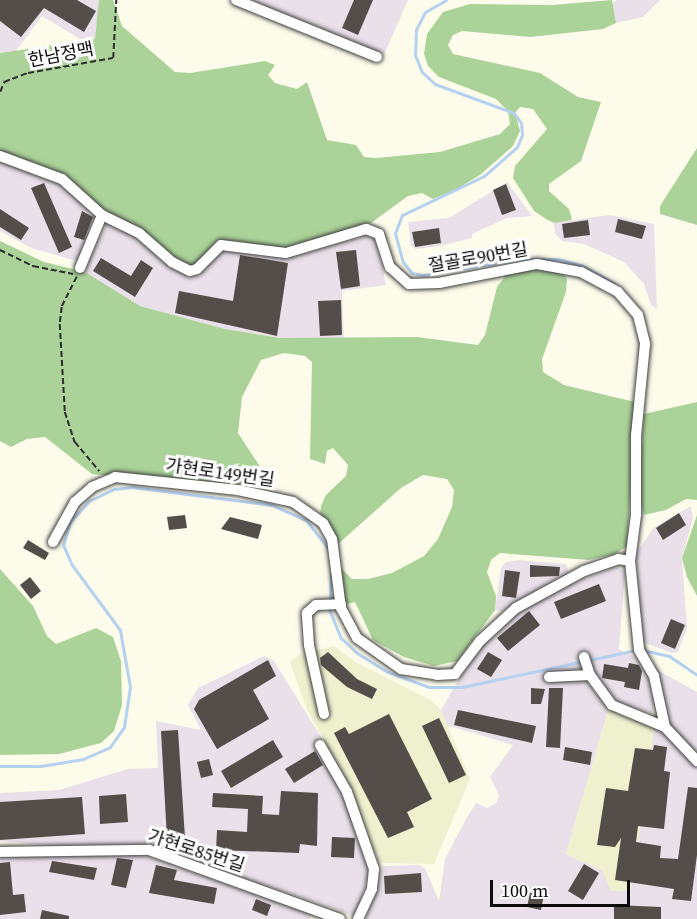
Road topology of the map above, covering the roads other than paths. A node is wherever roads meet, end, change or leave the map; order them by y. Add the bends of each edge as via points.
1 (236, 0) edge
2 (377, 57) dead end
3 (0, 156) edge
4 (102, 215) junction
5 (79, 271) road end
6 (53, 542) dead end
7 (630, 561) junction
8 (341, 604) junction
9 (584, 657) dead end
10 (590, 675) junction
11 (549, 677) dead end
12 (324, 714) dead end
13 (665, 727) junction
14 (320, 745) dead end
15 (697, 761) edge
16 (0, 852) edge
17 (340, 919) edge
18 (358, 919) edge

1 - 2 lane
3 - 4 lane, 절골로90번길 via 62,179
4 - 5 lane
4 - 7 lane, 절골로90번길 via 138,233 172,262 190,271 221,245 286,253 366,229 379,234 390,267 409,284 439,283 537,264 582,272 618,292 638,315 645,344
6 - 8 lane, 가현로149번길 via 75,502 105,480 140,479 238,490 293,502 322,524 332,539
7 - 8 lane, 가현로149번길 via 618,558 584,572 516,608 480,641 455,674 419,673 380,657 357,638
7 - 13 lane via 636,637 654,676
8 - 12 lane via 316,605 307,612 309,645
9 - 10 lane
10 - 11 lane
10 - 13 lane via 612,705
13 - 15 lane
14 - 18 lane via 347,792 372,862 374,882
16 - 17 lane, 가현로85번길 via 149,850

